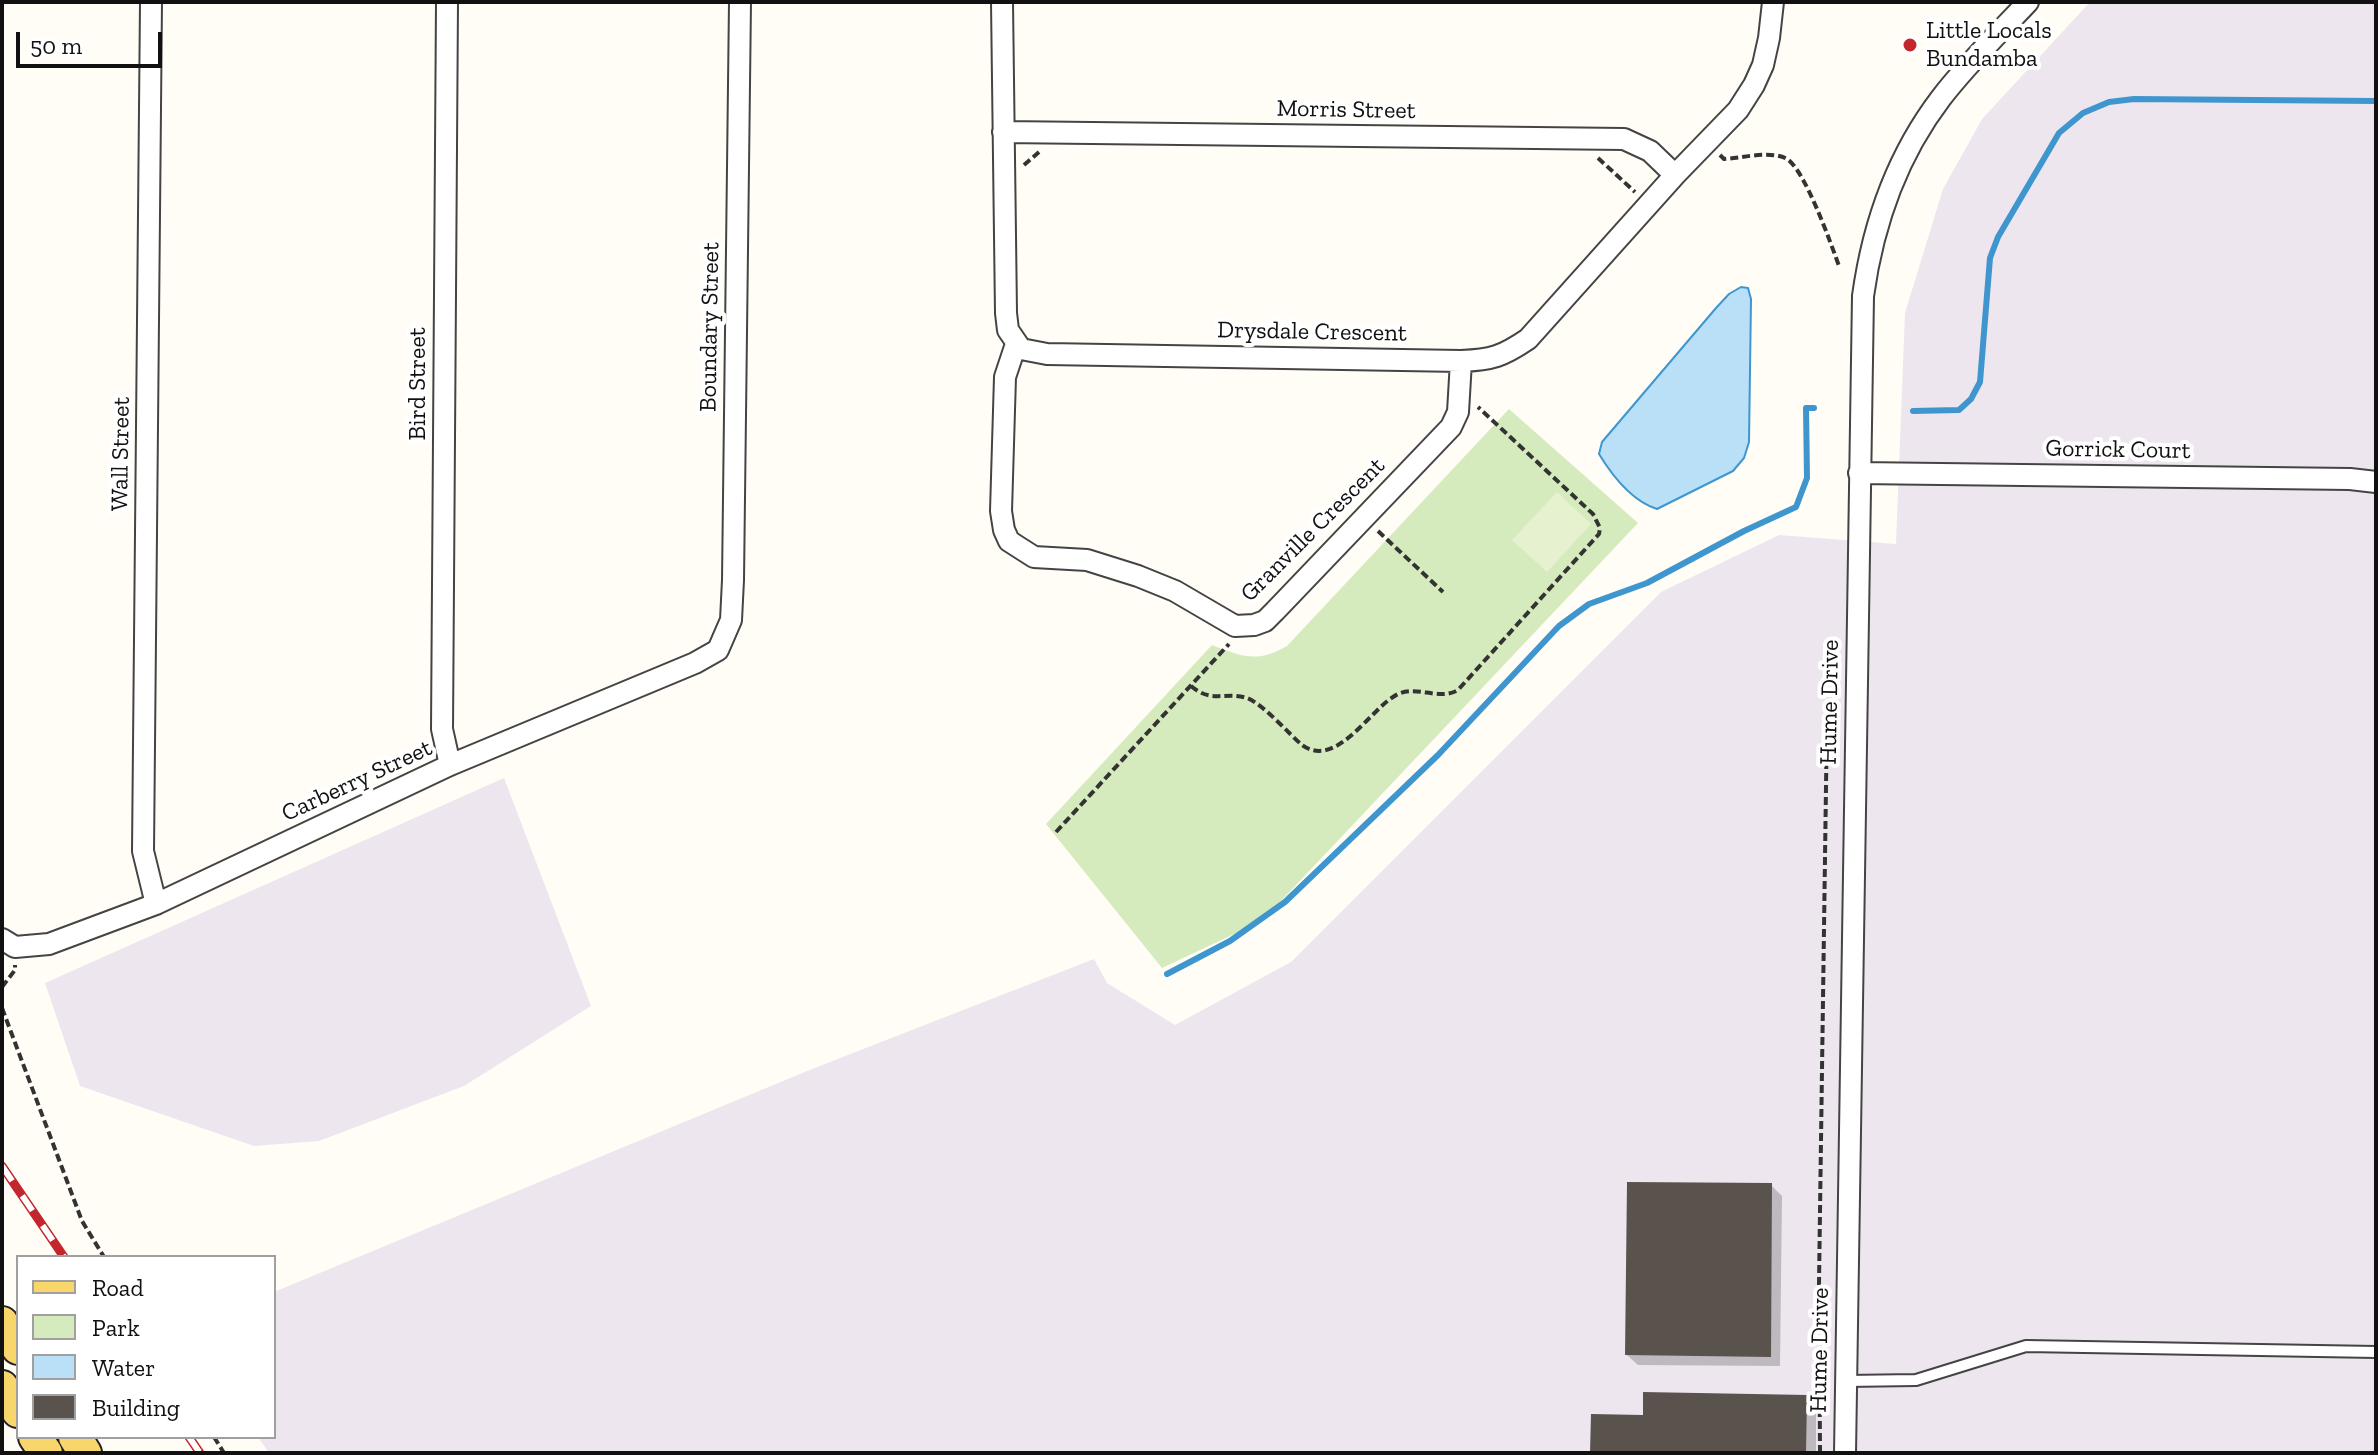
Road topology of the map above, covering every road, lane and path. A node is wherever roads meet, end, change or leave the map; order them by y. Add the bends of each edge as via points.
1 (151, 2) edge
2 (447, 2) edge
3 (740, 2) edge
4 (1002, 2) edge
5 (2028, 2) edge
6 (1771, 4) edge
7 (1003, 132) junction
8 (1716, 151) dead end
9 (1675, 175) junction
10 (1839, 266) dead end
11 (1016, 344) junction
12 (1461, 361) junction
13 (1477, 401) dead end
14 (1859, 473) junction
15 (2376, 482) edge
16 (1378, 531) dead end
17 (1443, 592) dead end
18 (1229, 644) dead end
19 (1828, 645) dead end
20 (718, 650) joint
21 (1191, 686) junction
22 (450, 765) junction
23 (1056, 832) dead end
24 (156, 904) junction
25 (8, 943) edge
26 (2, 987) edge
27 (2, 1008) edge
28 (103, 1255) edge
29 (2376, 1352) edge
30 (1846, 1381) junction
31 (2, 1387) edge
32 (16, 1408) edge
33 (1820, 1453) edge
34 (1845, 1453) edge

1 - 24 street, Wall Street via 143,851
2 - 22 street, Bird Street via 442,729
3 - 20 street, Boundary Street via 733,580 731,620
4 - 7 street
5 - 14 street, Hume Drive via 1941,97 1889,188 1863,296
6 - 9 street, Drysdale Crescent via 1769,38 1754,85 1738,110
7 - 9 street, Morris Street via 1624,139 1650,151
7 - 11 street via 1006,313
8 - 10 path via 1724,159 1772,156 1790,162 1828,233
9 - 12 street, Drysdale Crescent via 1528,339 1501,357
11 - 12 street, Drysdale Crescent via 1047,354
11 - 12 street, Granville Crescent via 1005,377 1001,511 1009,541 1034,557 1087,560 1157,582 1225,622 1244,627 1265,621 1451,427 1458,412
13 - 21 path via 1484,414 1593,514 1600,528 1458,690 1402,691 1341,744 1320,751 1302,745 1246,698 1201,695
14 - 15 street, Gorrick Court
14 - 30 street, Hume Drive
16 - 17 path
18 - 21 path
19 - 33 path
20 - 22 street, Carberry Street
21 - 23 path
22 - 24 street, Carberry Street
24 - 25 street, Carberry Street via 49,944
25 - 26 path via 15,970
27 - 28 path via 82,1221
29 - 30 lane via 2026,1346 1916,1380
30 - 34 street, Hume Drive
31 - 32 main road

